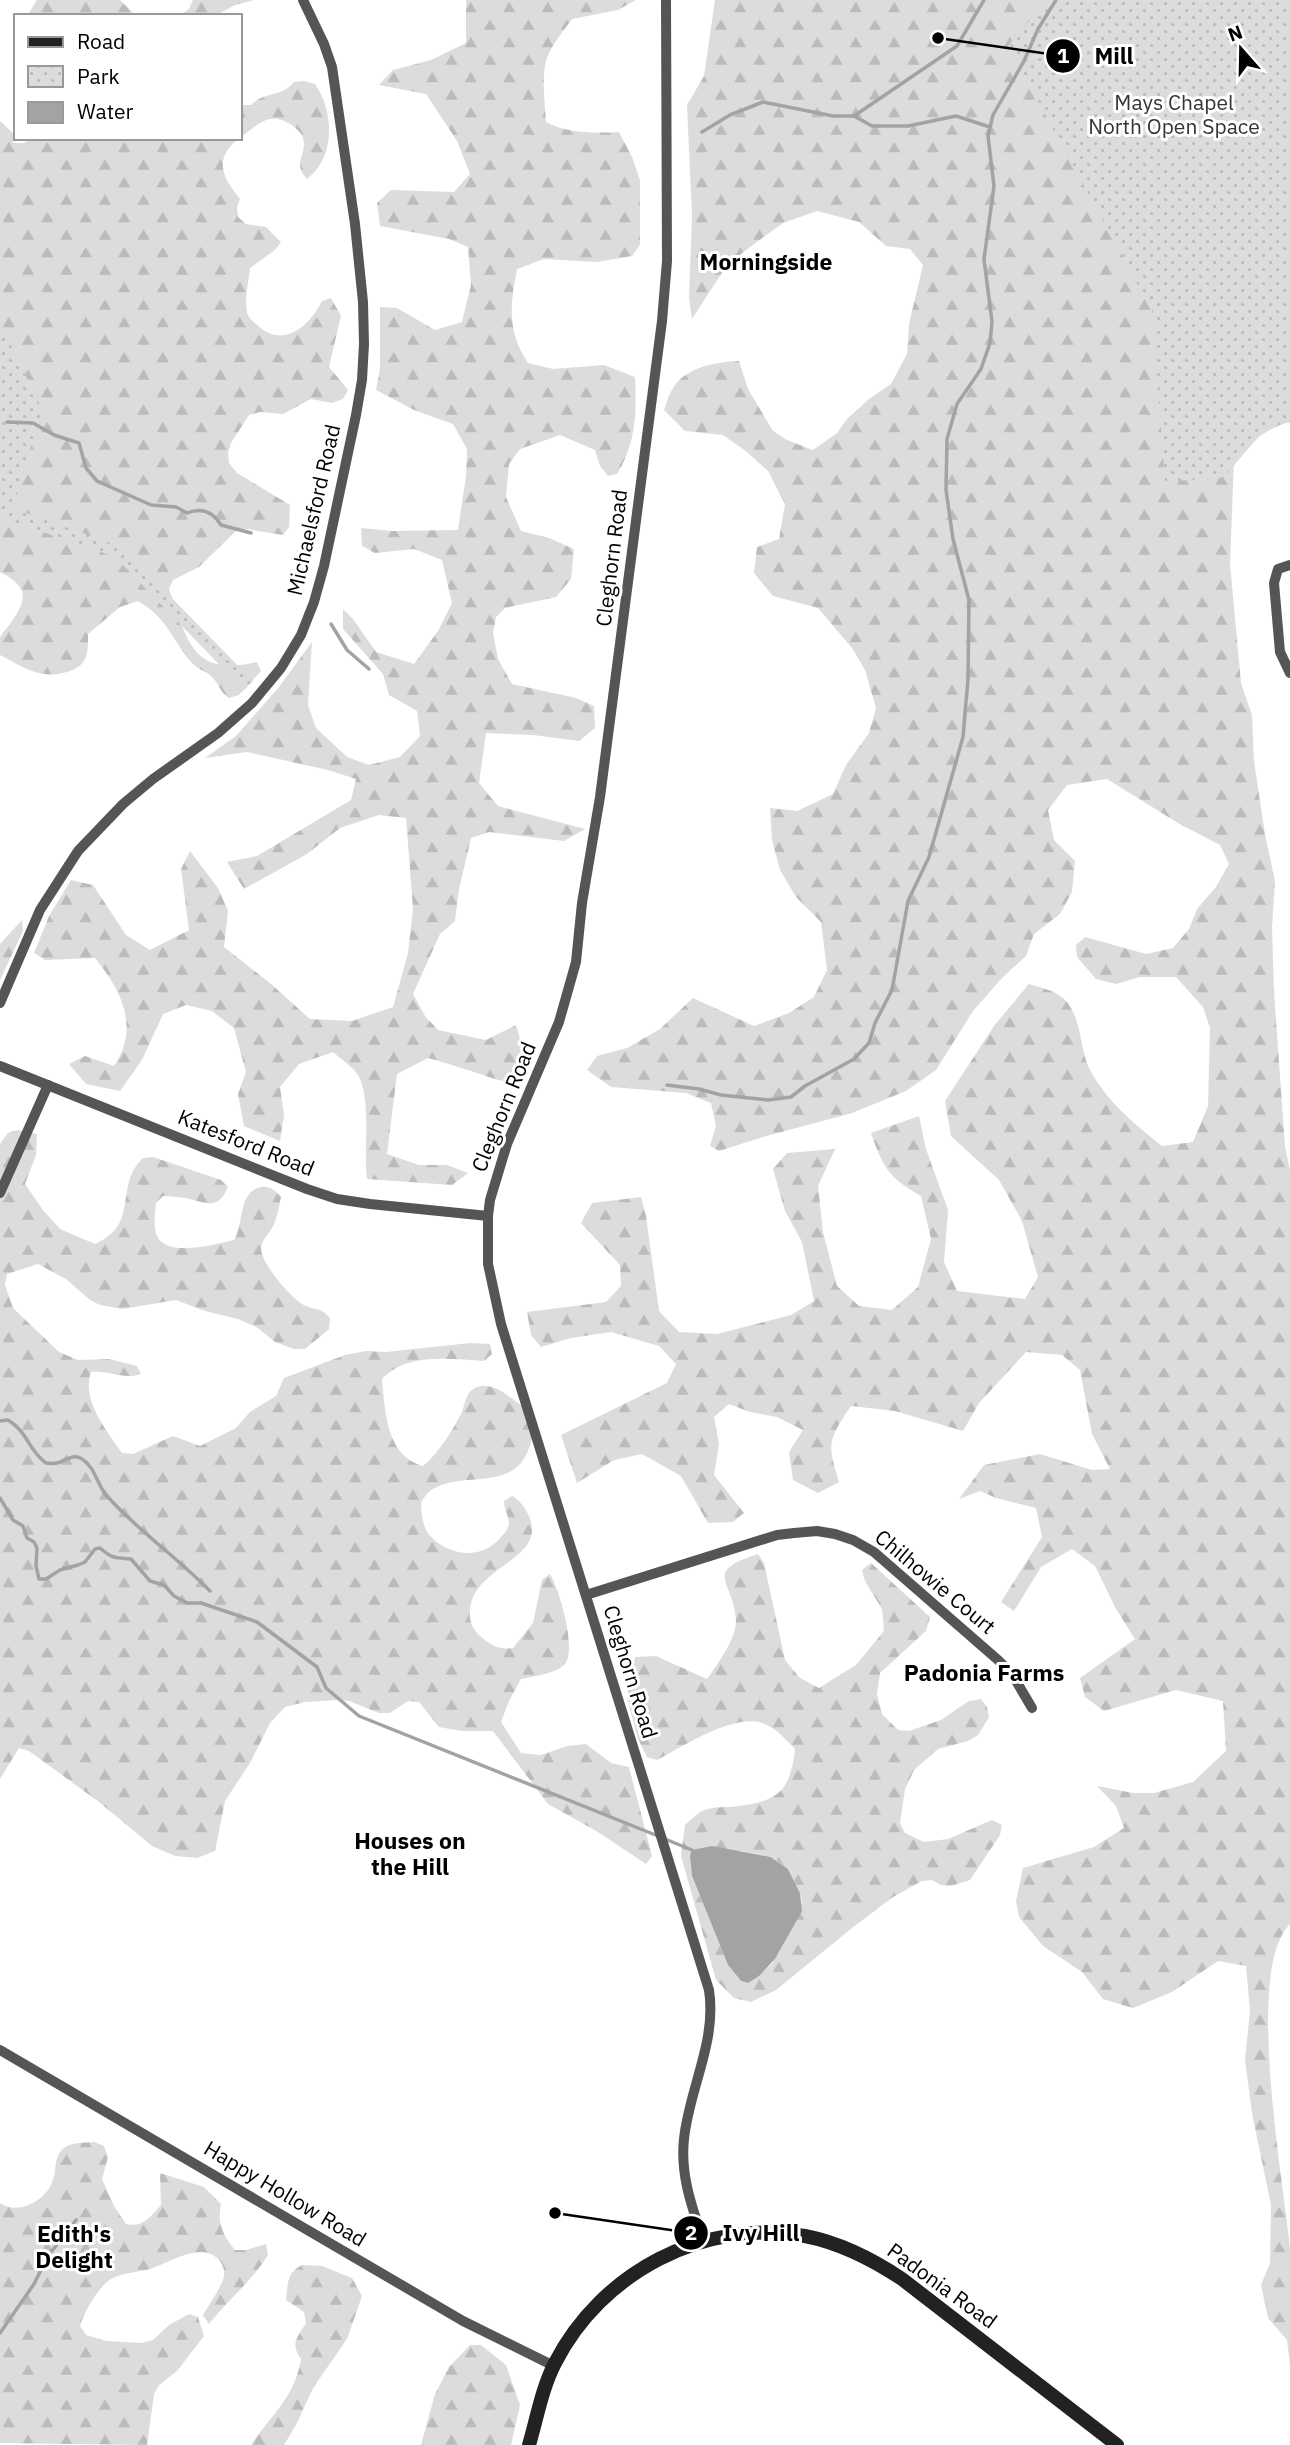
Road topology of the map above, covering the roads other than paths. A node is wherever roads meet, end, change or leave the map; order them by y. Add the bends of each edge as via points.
1 (303, 0) edge
2 (666, 0) edge
3 (1290, 565) edge
4 (1290, 673) edge
5 (0, 1003) edge
6 (0, 1066) edge
7 (48, 1084) junction
8 (0, 1193) edge
9 (488, 1216) junction
10 (586, 1595) junction
11 (1032, 1709) dead end
12 (0, 2050) edge
13 (703, 2240) junction
14 (554, 2366) junction
15 (529, 2445) edge
16 (1117, 2445) edge

1 - 5 street, Michaelsford Road via 332,67 363,302 364,344 358,403 314,602 301,635 266,688 218,733 123,804 78,851 40,910
2 - 9 street, Cleghorn Road via 667,261 662,321 576,962 550,1045 496,1175
3 - 4 street via 1278,569 1274,583 1280,652
6 - 7 street, Katesford Road
7 - 8 street
7 - 9 street, Katesford Road via 337,1199
9 - 10 street, Cleghorn Road via 493,1296
10 - 11 street, Chilhowie Court via 777,1535 835,1534 873,1552 998,1660 1012,1674
10 - 13 street, Cleghorn Road via 712,2006 683,2160 688,2197
12 - 14 street, Happy Hollow Road via 463,2321
13 - 14 main road, Padonia Road via 625,2279 582,2321
13 - 16 main road, Padonia Road via 748,2234 805,2236 860,2254 902,2278
14 - 15 main road, Padonia Road

